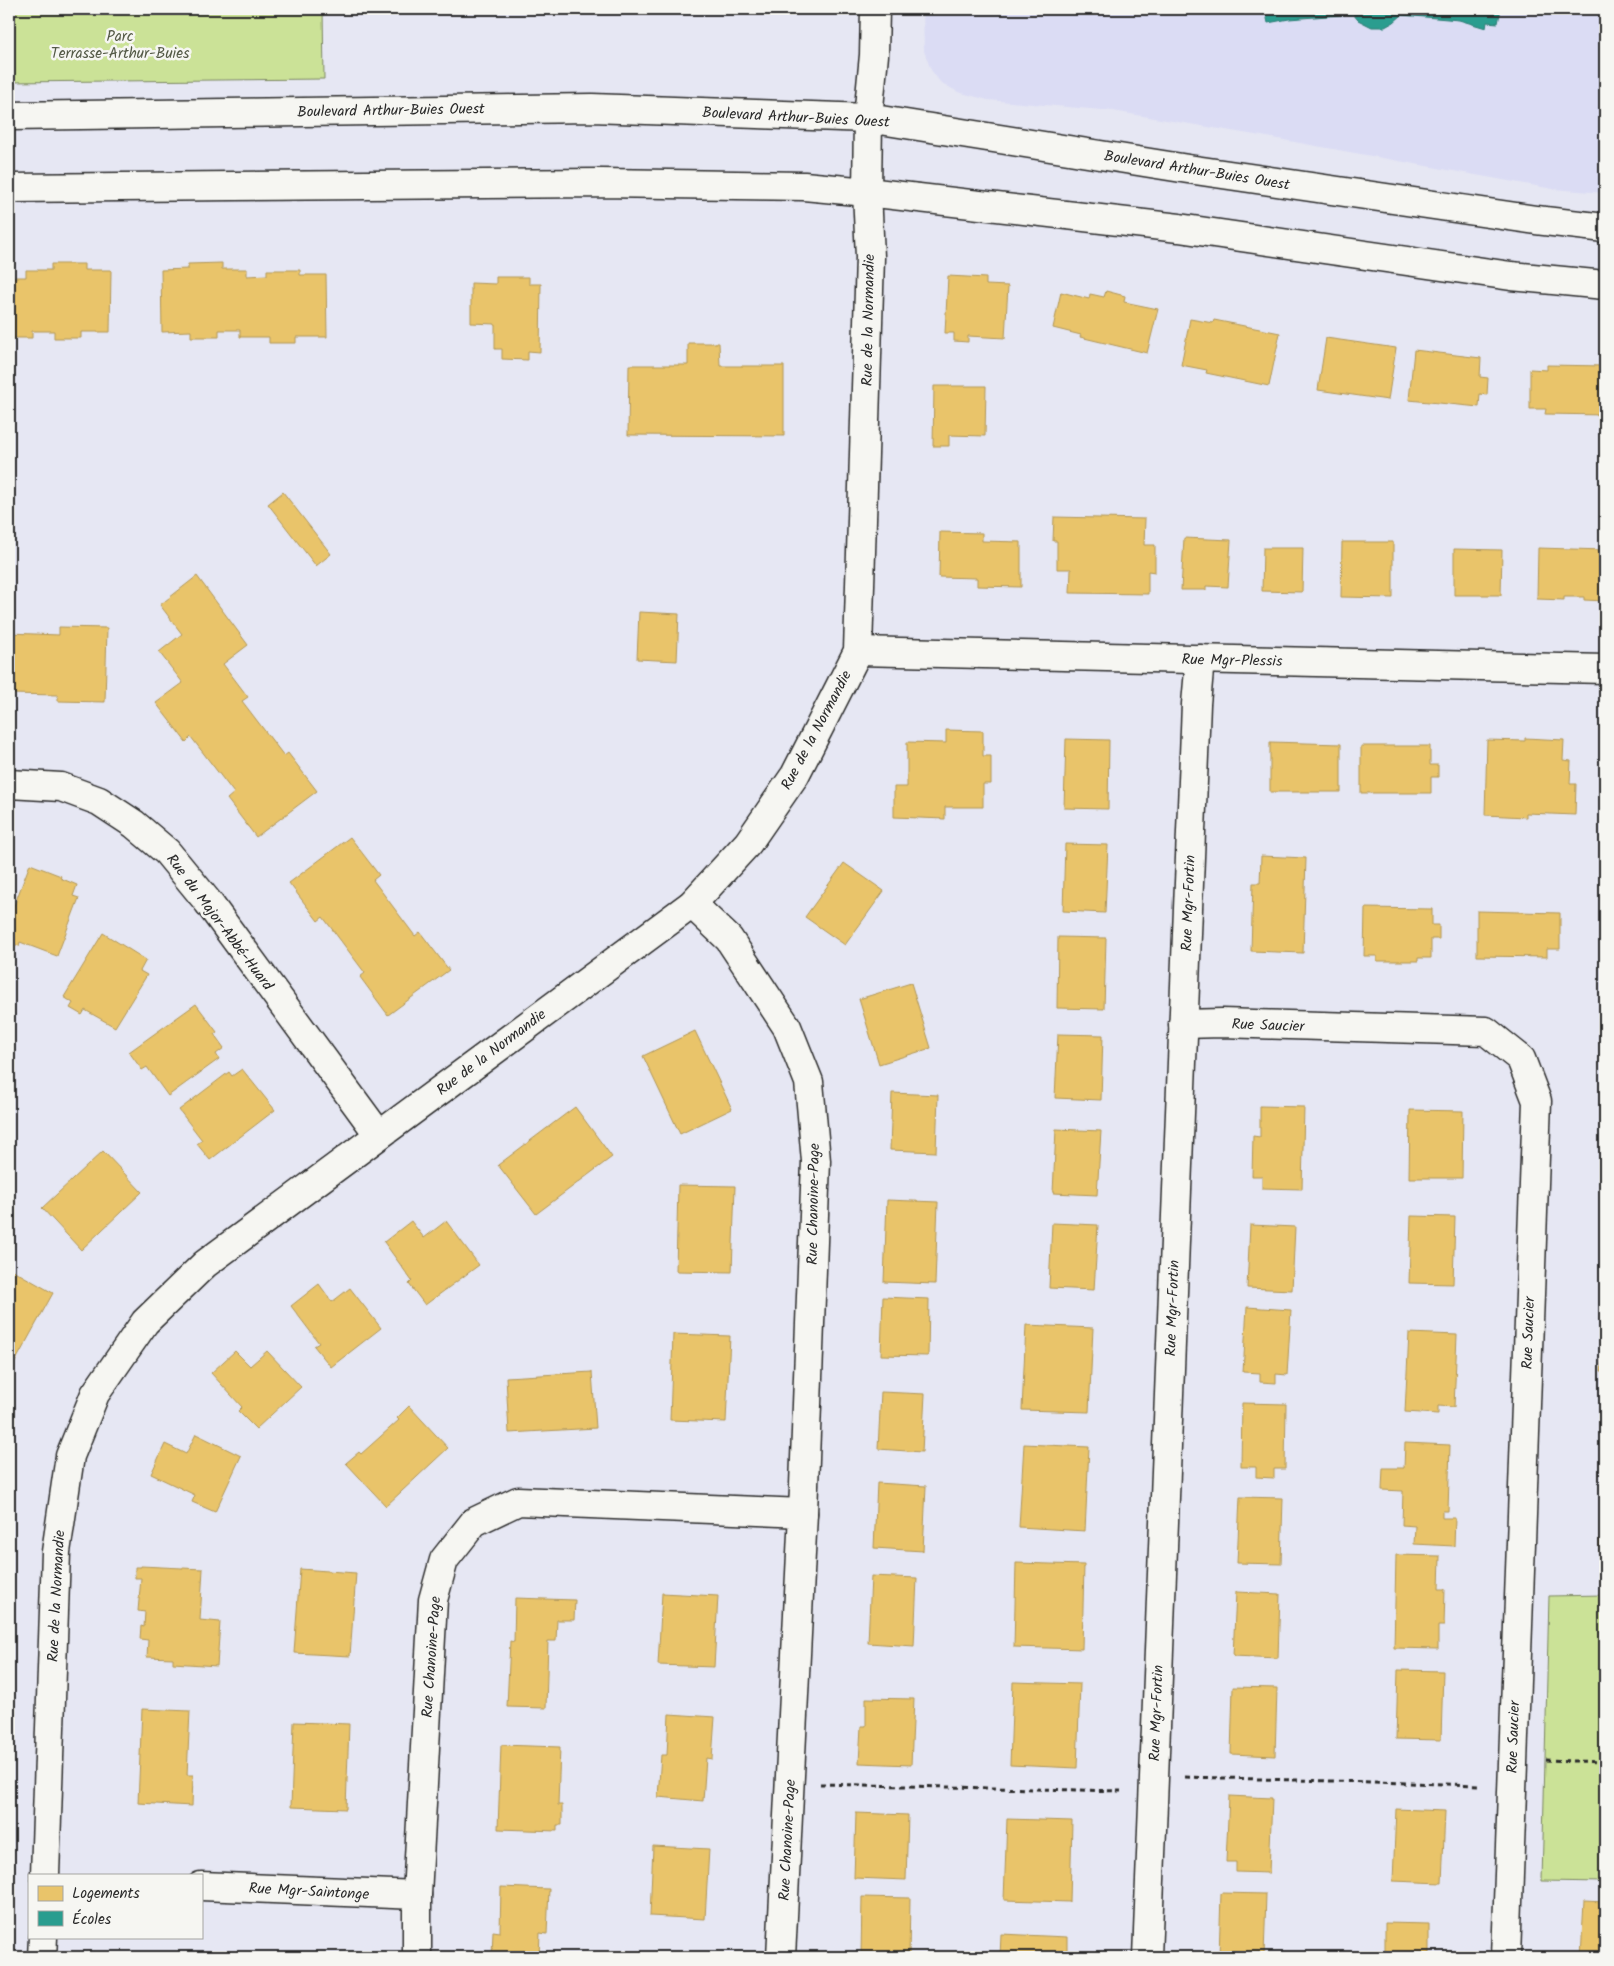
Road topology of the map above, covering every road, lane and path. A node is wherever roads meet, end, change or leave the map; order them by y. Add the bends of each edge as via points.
1 (875, 9) edge
2 (9, 116) edge
3 (868, 118) junction
4 (9, 188) edge
5 (867, 192) junction
6 (1605, 228) edge
7 (1605, 285) edge
8 (858, 651) junction
9 (1200, 659) junction
10 (1605, 668) edge
11 (9, 784) edge
12 (692, 904) junction
13 (1183, 1024) junction
14 (379, 1136) junction
15 (803, 1513) junction
16 (1512, 1759) junction
17 (1605, 1762) edge
18 (790, 1783) junction
19 (1154, 1784) junction
20 (1511, 1786) junction
21 (45, 1874) edge
22 (202, 1886) edge
23 (418, 1896) junction
24 (43, 1938) edge
25 (42, 1957) edge
26 (417, 1957) edge
27 (781, 1957) edge
28 (1147, 1957) edge
29 (1506, 1957) edge

1 - 3 street, Rue de la Normandie
2 - 3 street, Boulevard Arthur-Buies Ouest via 592,108
3 - 5 street, Rue de la Normandie
3 - 6 street, Boulevard Arthur-Buies Ouest via 1197,170
4 - 5 street via 601,184 804,186
5 - 7 street via 1179,228 1511,276
5 - 8 street, Rue de la Normandie via 870,257
8 - 9 street, Rue Mgr-Plessis
8 - 12 street, Rue de la Normandie via 795,775 748,843
9 - 10 street, Rue Mgr-Plessis
9 - 13 street, Rue Mgr-Fortin
11 - 14 street, Rue du Major-Abbé-Huard via 61,788 99,801 134,824 167,852 208,902
12 - 14 street, Rue de la Normandie
12 - 15 street, Rue Chanoine-Page via 729,938 787,1027 809,1082 816,1161
13 - 16 street, Rue Saucier via 1486,1031 1521,1059 1537,1101
13 - 19 street, Rue Mgr-Fortin
14 - 21 street, Rue de la Normandie via 205,1264 145,1322 95,1394 70,1456 56,1552
15 - 18 street, Rue Chanoine-Page
15 - 23 street, Rue Chanoine-Page via 518,1501 474,1522 444,1560 433,1600
16 - 17 path
16 - 20 street, Rue Saucier
18 - 19 path
18 - 27 street, Rue Chanoine-Page
19 - 20 path
19 - 28 street, Rue Mgr-Fortin
20 - 29 street, Rue Saucier
22 - 23 street, Rue Mgr-Saintonge
23 - 26 street, Rue Chanoine-Page
24 - 25 street

